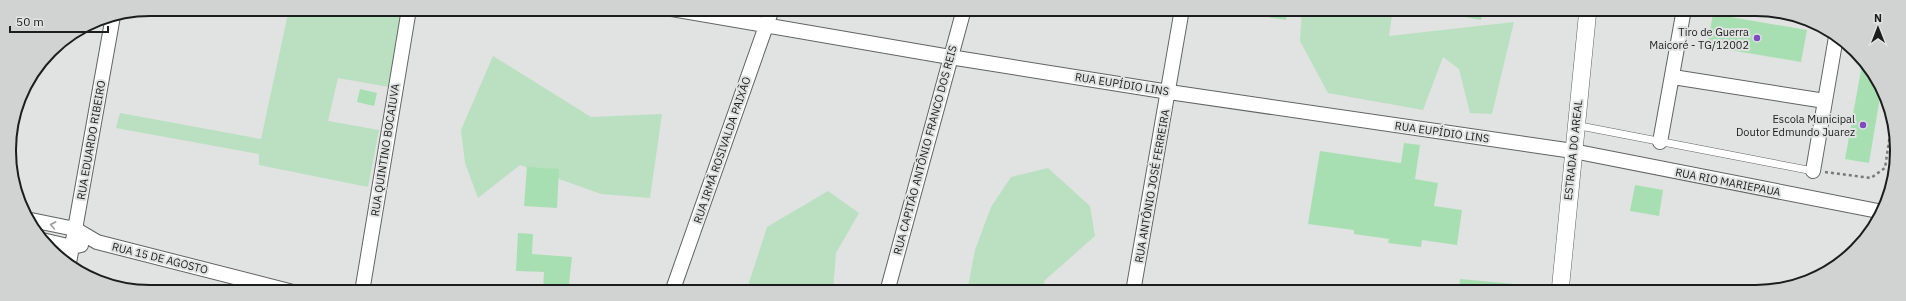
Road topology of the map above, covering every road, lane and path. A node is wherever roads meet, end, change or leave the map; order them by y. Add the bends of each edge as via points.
1 (408, 16) edge
2 (713, 16) edge
3 (769, 16) edge
4 (962, 16) edge
5 (1181, 16) edge
6 (1587, 16) edge
7 (1683, 16) edge
8 (112, 22) edge
9 (766, 25) junction
10 (1835, 43) edge
11 (950, 57) junction
12 (1673, 77) junction
13 (1169, 92) junction
14 (1825, 101) junction
15 (1575, 125) junction
16 (1889, 141) edge
17 (1660, 142) junction
18 (1572, 151) junction
19 (1813, 171) junction
20 (1876, 211) edge
21 (36, 221) edge
22 (75, 229) junction
23 (52, 242) edge
24 (97, 242) junction
25 (72, 247) junction
26 (70, 258) edge
27 (266, 285) edge
28 (363, 285) edge
29 (674, 285) edge
30 (889, 285) edge
31 (1134, 285) edge
32 (1561, 285) edge

1 - 28 street, RUA QUINTINO BOCAIUVA
2 - 9 street, RUA EUPÍDIO LINS
3 - 9 street, RUA IRMÃ ROSIVALDA PAIXÃO
4 - 11 street, RUA CAPITÃO ANTÔNIO FRANCO DOS REIS
5 - 13 street, RUA ANTÔNIO JOSÉ FERREIRA
6 - 15 street, ESTRADA DO AREAL
7 - 12 street
8 - 22 street, RUA EDUARDO RIBEIRO
9 - 11 street, RUA EUPÍDIO LINS
9 - 29 street, RUA IRMÃ ROSIVALDA PAIXÃO
10 - 14 street
11 - 13 street, RUA EUPÍDIO LINS
11 - 30 street, RUA CAPITÃO ANTÔNIO FRANCO DOS REIS
12 - 14 street
12 - 17 street
13 - 18 street, RUA EUPÍDIO LINS
13 - 31 street, RUA ANTÔNIO JOSÉ FERREIRA
14 - 19 street
15 - 17 lane
15 - 18 street, ESTRADA DO AREAL
16 - 19 path via 1886,168 1871,178
17 - 19 lane
18 - 20 street, RUA RIO MARIEPAUA
18 - 32 street, ESTRADA DO AREAL
22 -> 21 street, RUA 15 DE AGOSTO
22 - 24 street, RUA 15 DE AGOSTO
22 - 25 street, RUA EDUARDO RIBEIRO
23 - 25 street, RUA 15 DE AGOSTO
24 - 25 street, RUA 15 DE AGOSTO
24 - 27 street, RUA 15 DE AGOSTO
25 - 26 street, RUA EDUARDO RIBEIRO

